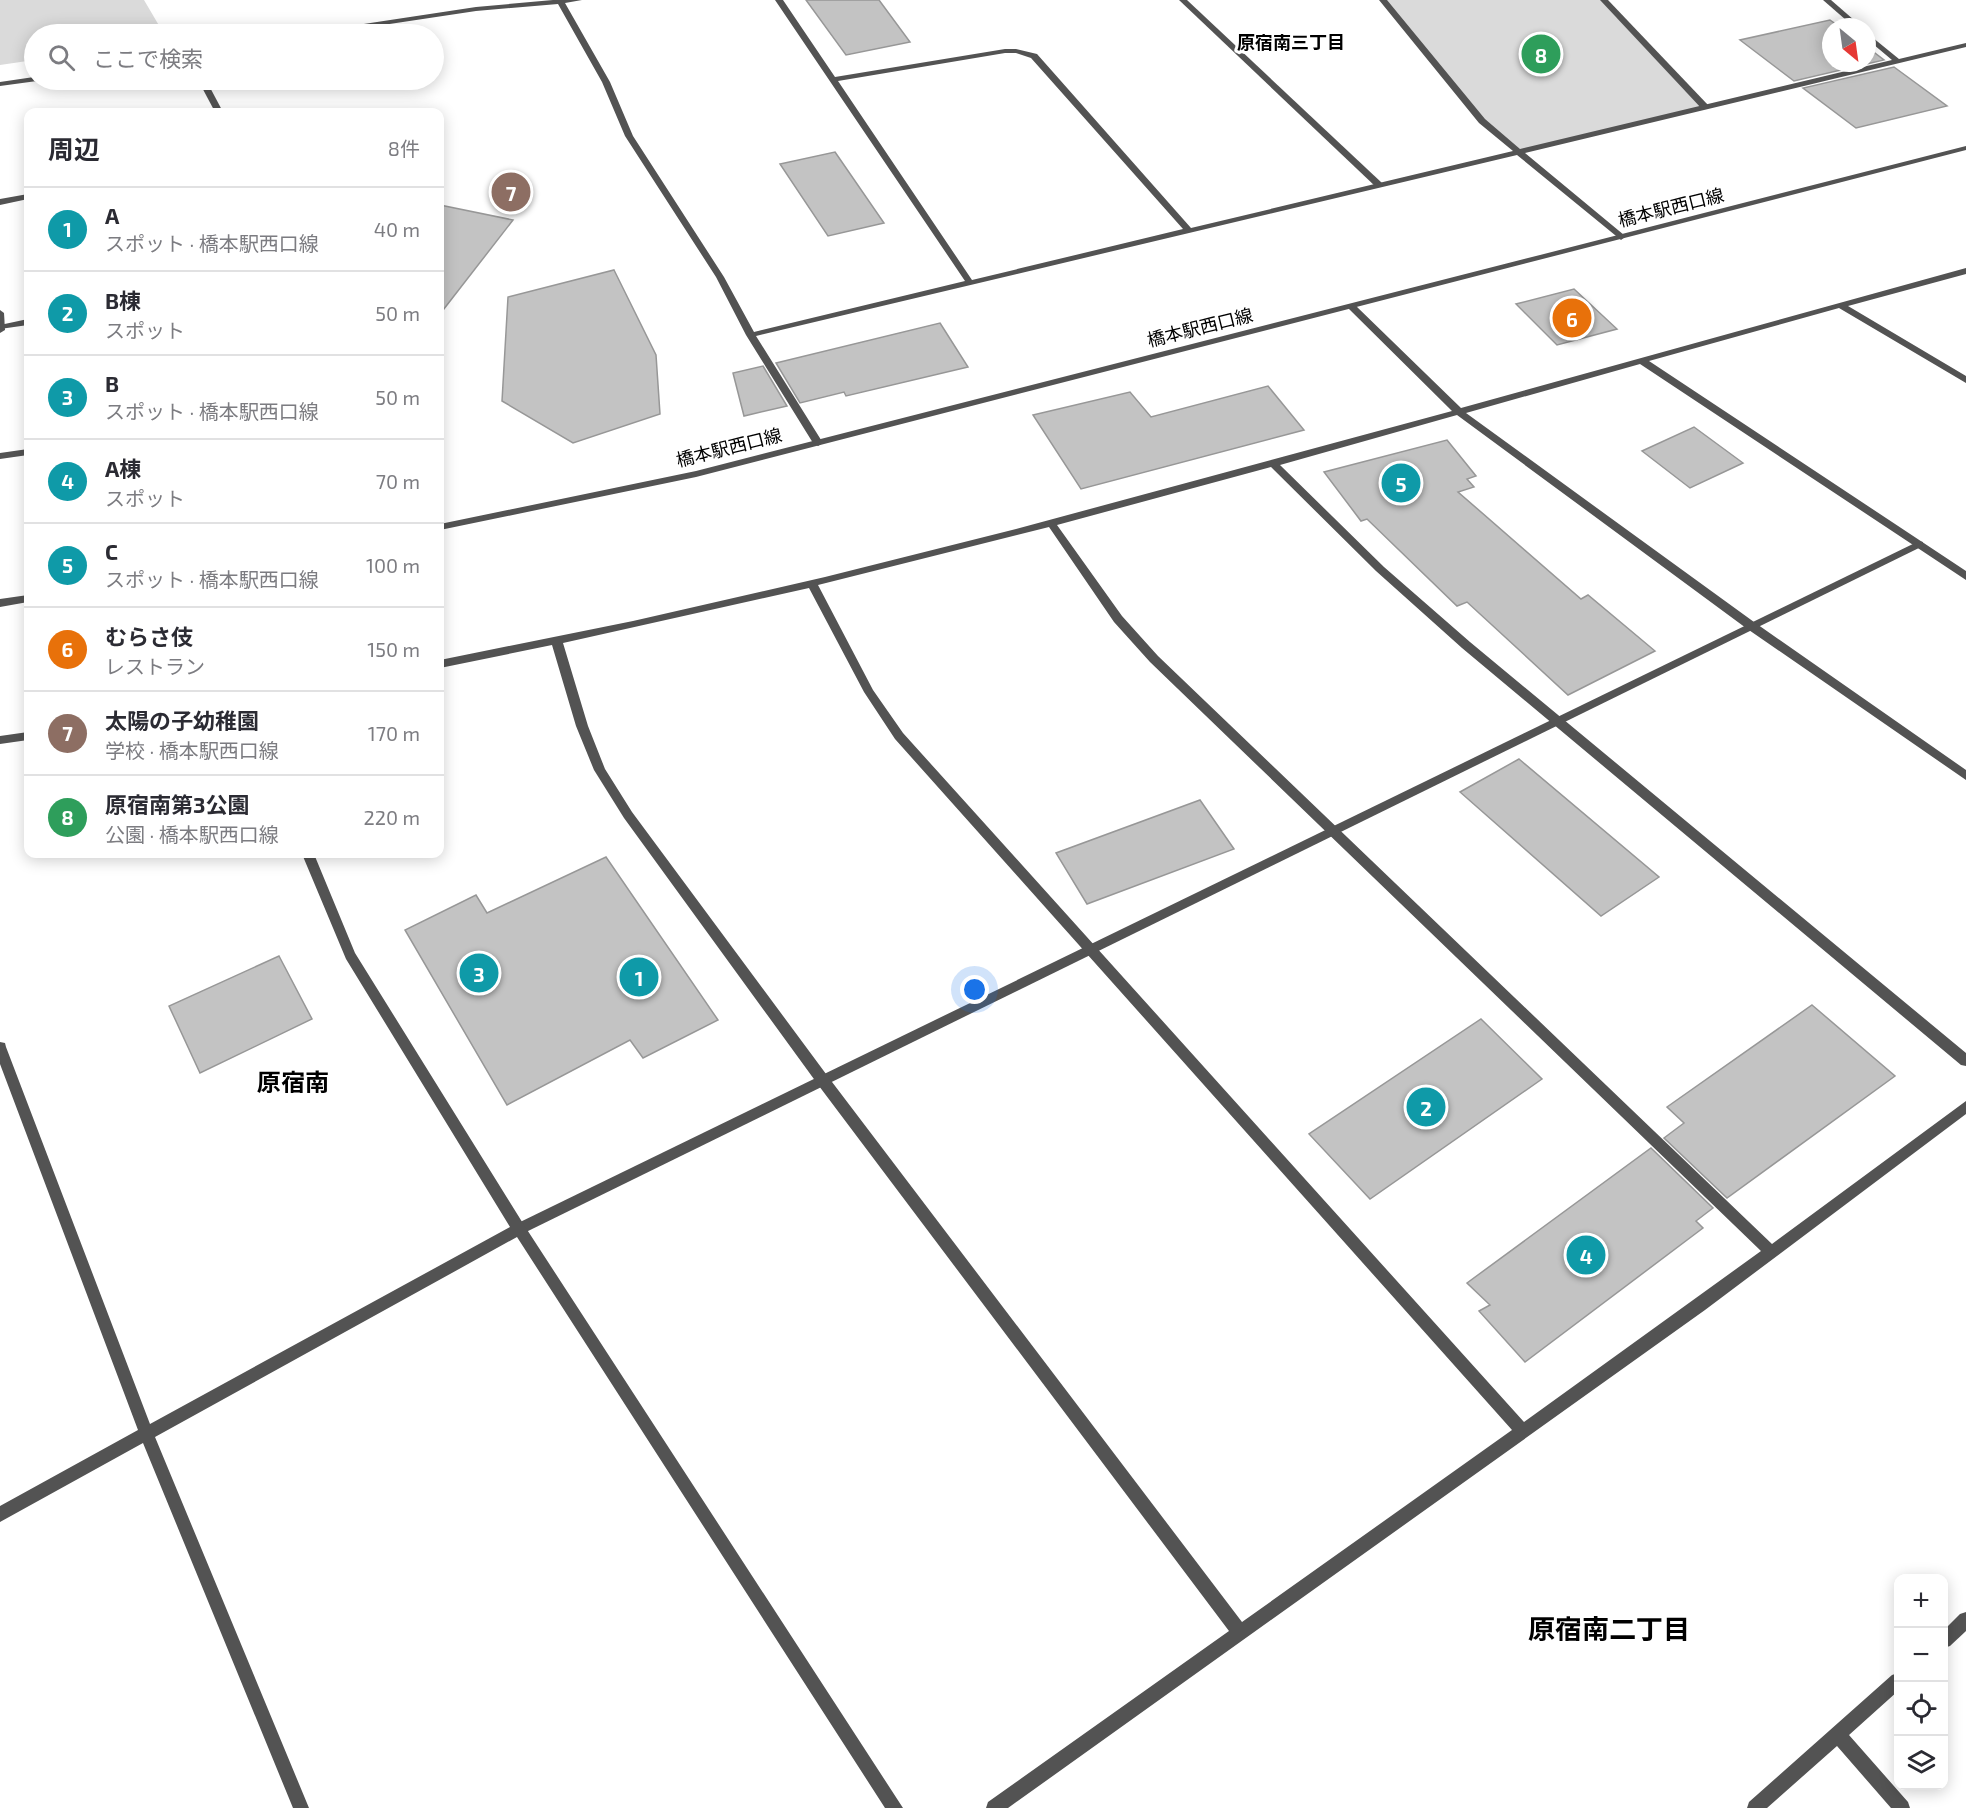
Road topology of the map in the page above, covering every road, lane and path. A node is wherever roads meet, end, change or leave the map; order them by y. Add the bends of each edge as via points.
1 (578, 0) edge
2 (779, 0) edge
3 (1183, 0) edge
4 (1383, 0) edge
5 (1604, 0) edge
6 (1827, 0) edge
7 (561, 2) junction
8 (1848, 18) edge
9 (377, 24) edge
10 (1876, 43) edge
11 (1966, 45) edge
12 (1897, 61) junction
13 (24, 80) edge
14 (832, 80) junction
15 (0, 84) edge
16 (207, 90) edge
17 (1705, 107) junction
18 (217, 108) edge
19 (1966, 148) edge
20 (1519, 152) junction
21 (1379, 185) junction
22 (24, 198) edge
23 (0, 202) edge
24 (1190, 231) junction
25 (1622, 237) junction
26 (1966, 271) edge
27 (970, 283) junction
28 (1840, 305) junction
29 (1352, 307) junction
30 (0, 313) edge
31 (24, 323) edge
32 (0, 329) edge
33 (750, 335) junction
34 (1640, 360) junction
35 (1966, 380) edge
36 (1459, 412) junction
37 (818, 443) junction
38 (24, 453) edge
39 (0, 456) edge
40 (1270, 462) junction
41 (1051, 523) junction
42 (444, 526) edge
43 (1919, 544) junction
44 (1966, 576) edge
45 (813, 585) junction
46 (24, 599) edge
47 (0, 603) edge
48 (1750, 625) junction
49 (557, 642) junction
50 (444, 663) edge
51 (1557, 722) junction
52 (24, 737) edge
53 (0, 740) edge
54 (1966, 776) edge
55 (1332, 831) junction
56 (310, 858) edge
57 (1090, 950) junction
58 (0, 1047) edge
59 (1966, 1060) edge
60 (824, 1082) junction
61 (1966, 1107) edge
62 (519, 1229) junction
63 (1771, 1252) junction
64 (1522, 1431) junction
65 (147, 1435) junction
66 (0, 1514) edge
67 (1966, 1620) edge
68 (1239, 1631) junction
69 (1948, 1636) edge
70 (1898, 1682) edge
71 (1838, 1735) junction
72 (302, 1808) edge
73 (895, 1808) edge
74 (994, 1808) edge
75 (1755, 1808) edge
76 (1902, 1808) edge

1 - 7 street
2 - 14 street
3 - 21 street
4 - 20 street via 1482,121
5 - 17 street
6 - 8 street
7 - 9 street via 476,9
7 - 33 street via 606,82 629,136 720,277
10 - 12 street
11 - 12 street
12 - 17 street
13 - 15 street
14 - 24 street via 1005,51 1027,53 1034,56
14 - 27 street
16 - 18 street
17 - 20 street
19 - 25 street, 橋本駅西口線
20 - 21 street
20 - 25 street
21 - 24 street
22 - 23 street
24 - 27 street
25 - 29 street, 橋本駅西口線
26 - 28 street
27 - 33 street
28 - 34 street
28 - 35 street
29 - 36 street
29 - 37 street, 橋本駅西口線
30 - 32 street
31 - 32 street
33 - 37 street
34 - 36 street
34 - 43 street
36 - 40 street
36 - 48 street
37 - 42 street, 橋本駅西口線 via 696,474
38 - 39 street
40 - 41 street
40 - 51 street via 1380,569
41 - 45 street
41 - 55 street via 1118,619 1154,659
43 - 44 street
43 - 48 street
45 - 49 street
45 - 57 street via 852,663 899,736
46 - 47 street
48 - 51 street
48 - 54 street
49 - 50 street
49 - 60 street via 582,726 600,770 628,815
51 - 55 street
51 - 59 street
52 - 53 street
55 - 57 street
55 - 63 street
56 - 62 street via 350,955
57 - 60 street
57 - 64 street
58 - 65 street
60 - 62 street
60 - 68 street
61 - 63 street
62 - 65 street
62 - 73 street
63 - 64 street
64 - 68 street
65 - 66 street
65 - 72 street
67 - 69 street
68 - 74 street
70 - 71 street
71 - 75 street
71 - 76 street

